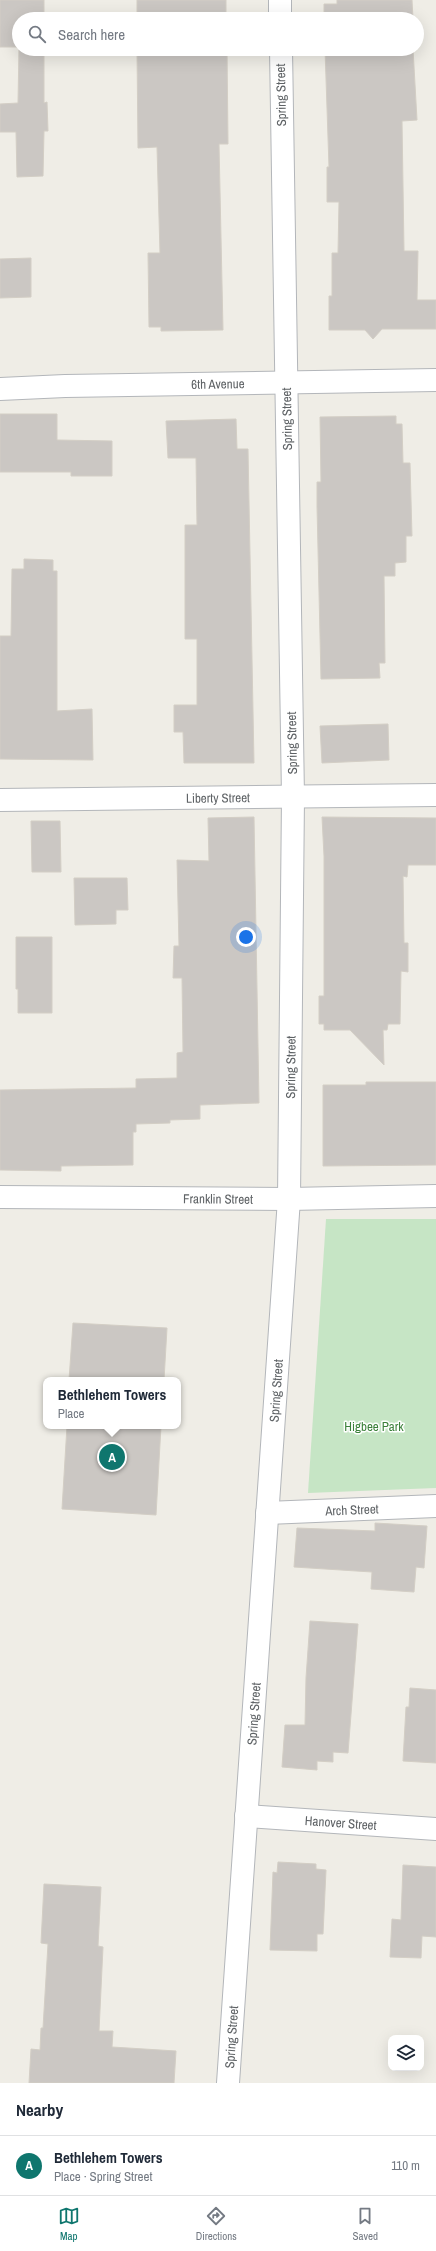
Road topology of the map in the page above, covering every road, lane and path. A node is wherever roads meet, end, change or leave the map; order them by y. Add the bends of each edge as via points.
1 (280, 0) edge
2 (280, 12) edge
3 (280, 56) edge
4 (436, 380) edge
5 (287, 384) junction
6 (0, 389) edge
7 (436, 795) edge
8 (293, 797) junction
9 (0, 800) edge
10 (436, 1196) edge
11 (0, 1197) edge
12 (289, 1199) junction
13 (436, 1506) edge
14 (267, 1513) junction
15 (246, 1816) junction
16 (436, 1829) edge
17 (228, 2083) edge

1 - 2 street
3 - 5 street, Spring Street
4 - 5 street, 6th Avenue
5 - 6 street, 6th Avenue
5 - 8 street, Spring Street
7 - 8 street, Liberty Street
8 - 9 street, Liberty Street
8 - 12 street, Spring Street
10 - 12 street, Franklin Street
11 - 12 street, Franklin Street
12 - 14 street, Spring Street
13 - 14 street, Arch Street
14 - 15 street, Spring Street
15 - 16 street, Hanover Street
15 - 17 street, Spring Street

